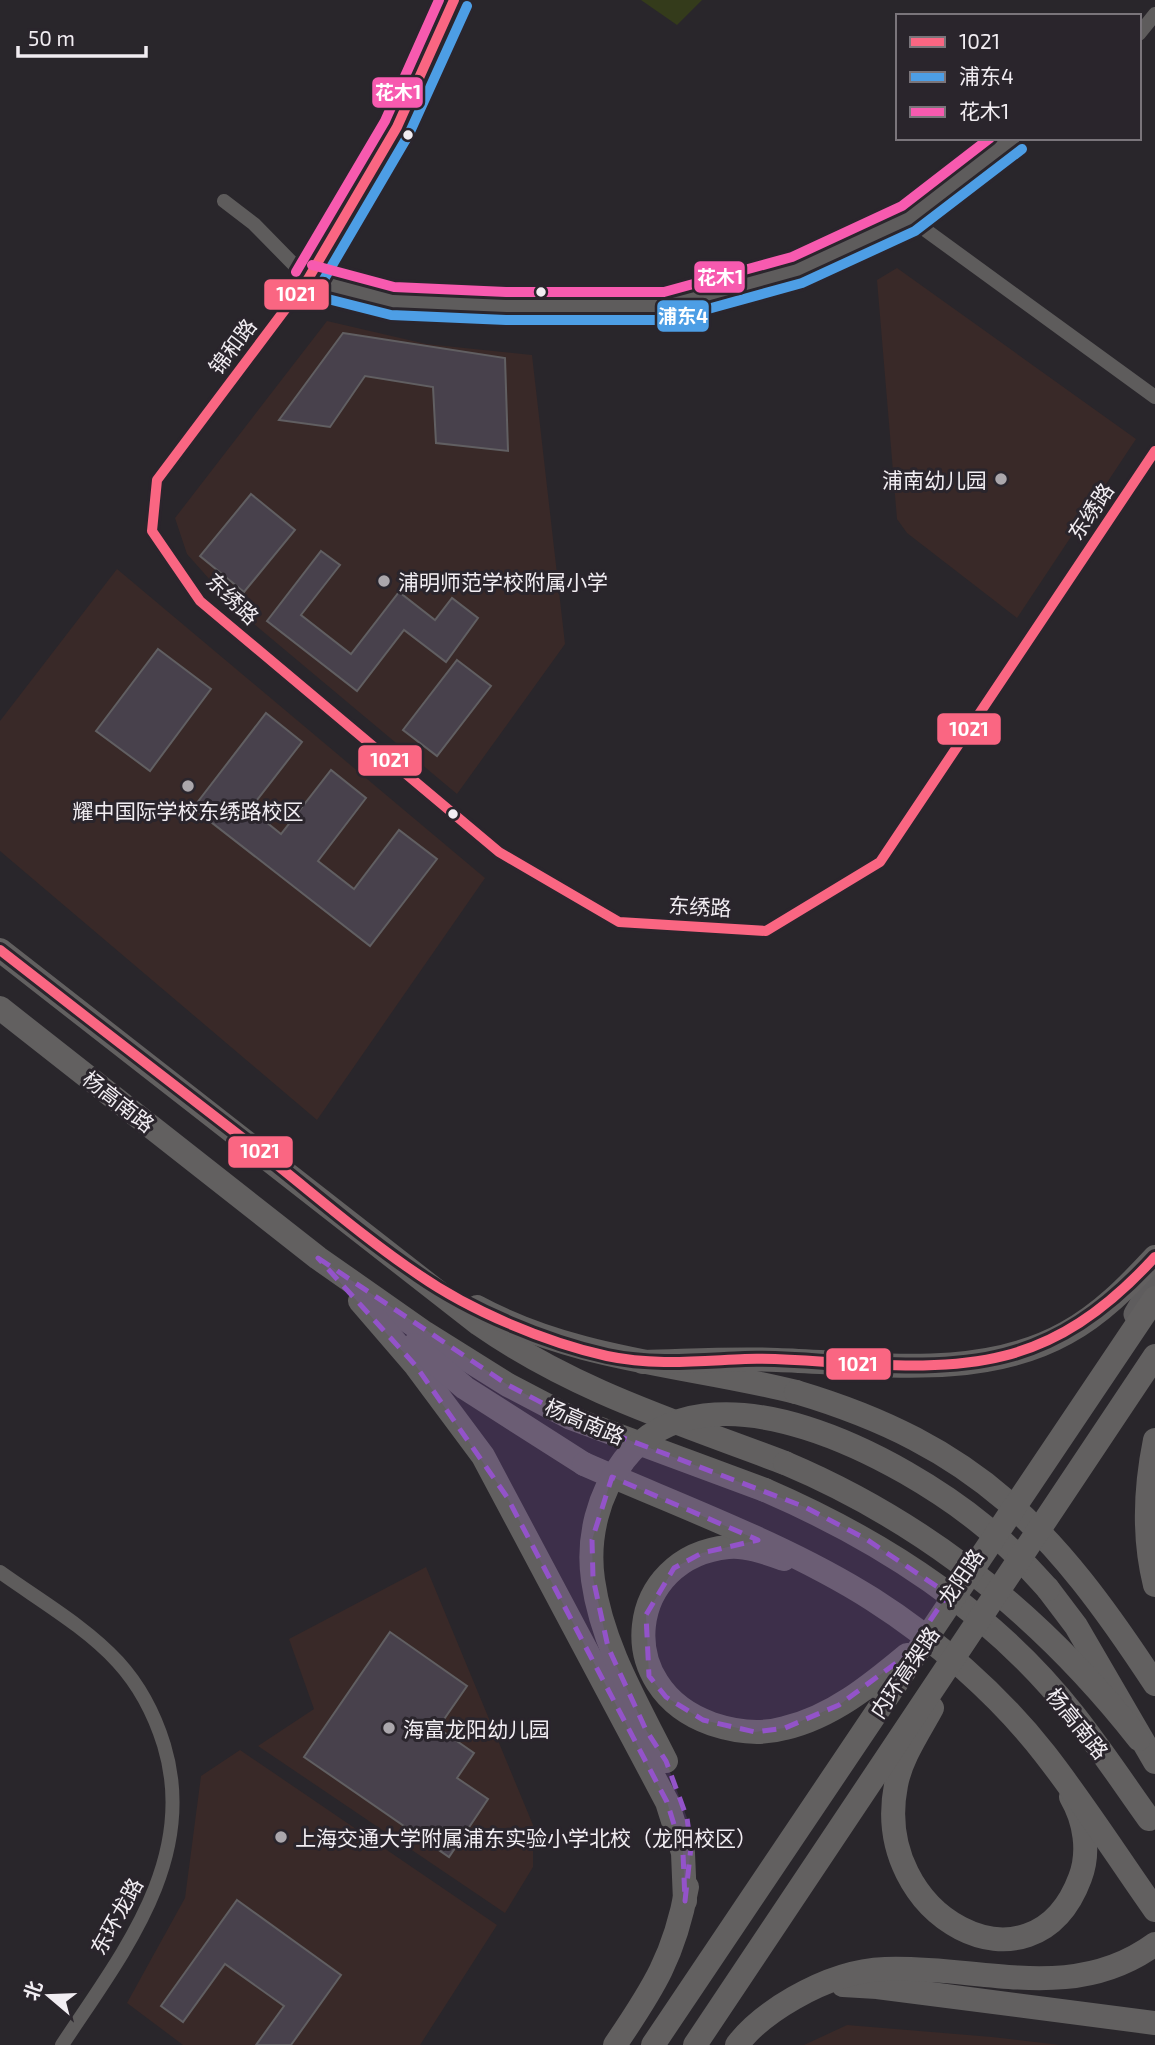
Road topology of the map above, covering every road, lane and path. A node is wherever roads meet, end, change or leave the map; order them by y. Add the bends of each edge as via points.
1 (454, 0) edge
2 (1155, 14) edge
3 (1141, 32) edge
4 (1010, 140) edge
5 (223, 201) dead end
6 (909, 218) junction
7 (308, 279) junction
8 (1155, 397) edge
9 (1153, 458) edge
10 (152, 531) joint
11 (0, 950) edge
12 (0, 1008) edge
13 (1155, 1257) edge
14 (318, 1258) junction
15 (419, 1276) junction
16 (1155, 1280) edge
17 (1155, 1298) edge
18 (1155, 1356) edge
19 (643, 1362) junction
20 (1155, 1375) edge
21 (1155, 1440) edge
22 (818, 1570) junction
23 (0, 1572) edge
24 (1155, 1585) edge
25 (907, 1655) junction
26 (1155, 1684) edge
27 (932, 1708) junction
28 (1139, 1739) junction
29 (1044, 1753) junction
30 (1155, 1762) edge
31 (658, 1764) junction
32 (1152, 1824) edge
33 (1155, 1910) edge
34 (1155, 1944) edge
35 (937, 1983) junction
36 (1146, 2022) edge
37 (62, 2045) edge
38 (615, 2045) edge
39 (644, 2045) edge
40 (653, 2045) edge
41 (695, 2045) edge
42 (709, 2045) edge
43 (737, 2045) edge

1 - 7 street, 锦和路 via 397,127
2 - 3 street
4 - 6 street
5 - 7 street
6 - 7 street via 797,270 666,306 392,301
6 - 8 street
7 - 10 street, 锦和路 via 158,480
9 - 10 street, 东绣路 via 880,862 766,931 619,922 499,852 200,601
11 - 15 highway, 杨高南路
12 - 14 highway, 杨高南路
13 - 19 highway via 1128,1287 1066,1334 1003,1357 927,1364 759,1359
14 - 22 highway, bridge via 465,1388 584,1464
14 - 31 highway via 368,1309 457,1417
14 - 32 highway, 杨高南路, bridge via 425,1333 571,1418 765,1490 836,1522 892,1555 1008,1643 1073,1713
15 - 19 highway via 535,1335
15 - 28 highway, 杨高南路, bridge via 525,1356 573,1381 785,1463 900,1520 991,1584 1075,1664
16 - 25 main road, 龙阳路
17 - 40 highway, 内环高架路, bridge
18 - 41 highway, 内环高架路, bridge
19 - 26 highway, bridge via 796,1392 892,1426 944,1453 997,1491 1062,1554
20 - 27 main road
21 - 24 highway via 1145,1516
22 - 25 highway, bridge via 729,1546 702,1553 674,1569 653,1595 646,1615 646,1662 656,1685 666,1697 703,1720 730,1730 755,1732 785,1728 839,1705
22 - 29 highway, bridge via 914,1628 983,1688
23 - 37 street, 东环龙路 via 118,1662 141,1692 170,1763 174,1802 161,1877 138,1927
25 - 39 main road, 龙阳路
27 - 29 highway, bridge via 896,1782 892,1811 897,1854 923,1900 958,1928 1005,1938 1031,1933 1065,1909 1074,1896 1084,1869 1086,1836 1074,1804
27 - 42 main road
28 - 30 highway, 杨高南路
28 - 31 highway, bridge via 1076,1626 1017,1554 985,1526 926,1484 843,1442 758,1416 716,1413 682,1420 632,1450 613,1475 592,1540 593,1578 611,1647
29 - 33 highway, bridge
31 - 38 highway via 687,1818 689,1876 681,1924 664,1970
34 - 35 highway via 1115,1967 1051,1980
35 - 36 highway
35 - 43 highway via 811,1989 762,2019

